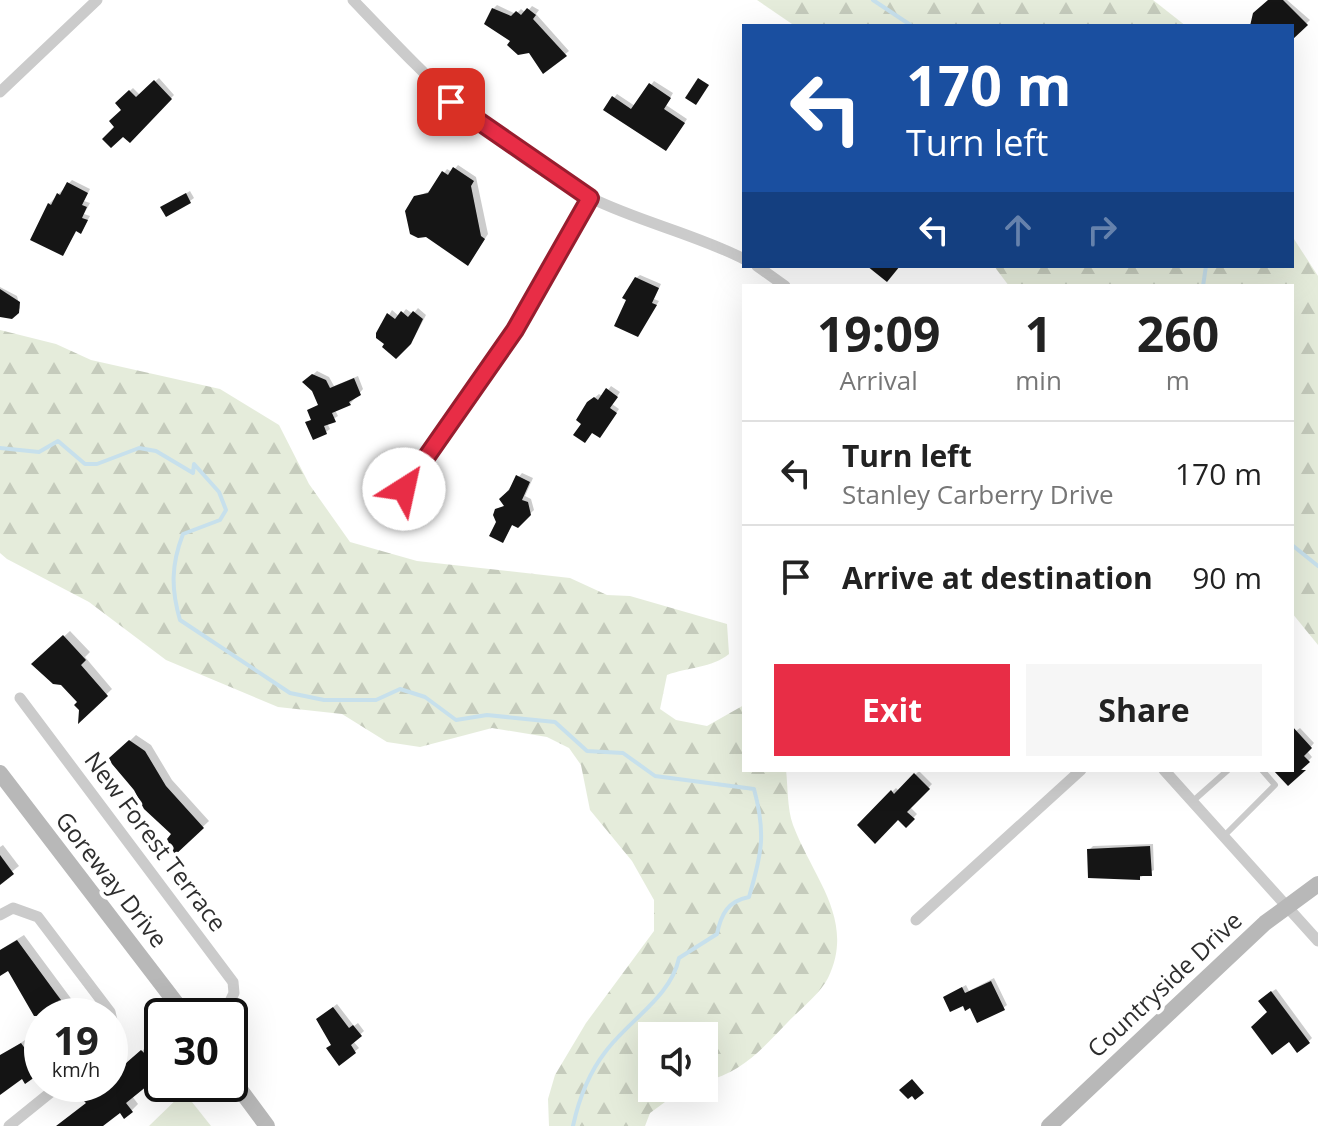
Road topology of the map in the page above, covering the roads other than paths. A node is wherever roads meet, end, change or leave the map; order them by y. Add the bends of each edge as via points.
1 (97, 0) edge
2 (353, 0) edge
3 (0, 92) edge
4 (590, 198) junction
5 (742, 258) edge
6 (760, 268) edge
7 (782, 284) edge
8 (404, 489) dead end
9 (20, 698) dead end
10 (1079, 772) edge
11 (1166, 772) edge
12 (1226, 772) edge
13 (1264, 772) edge
14 (0, 773) edge
15 (1193, 801) junction
16 (1225, 835) junction
17 (1318, 884) edge
18 (1289, 906) junction
19 (0, 915) edge
20 (916, 920) dead end
21 (1318, 941) edge
22 (99, 998) edge
23 (172, 998) edge
24 (232, 998) edge
25 (248, 1100) edge
26 (39, 1102) edge
27 (9, 1126) edge
28 (267, 1126) edge
29 (1049, 1126) edge

1 - 3 street
2 - 4 street via 451,102
4 - 5 street
4 - 8 street via 515,330
6 - 7 street
9 - 24 street, New Forest Terrace via 233,982
10 - 20 street
11 - 15 street
12 - 15 lane
13 - 16 lane via 1275,785
14 - 23 street, Goreway Drive
15 - 16 street
16 - 18 street
17 - 18 street, Countryside Drive
18 - 21 street
18 - 29 street, Countryside Drive
19 - 22 street via 13,908 38,917
25 - 28 street
26 - 27 street

